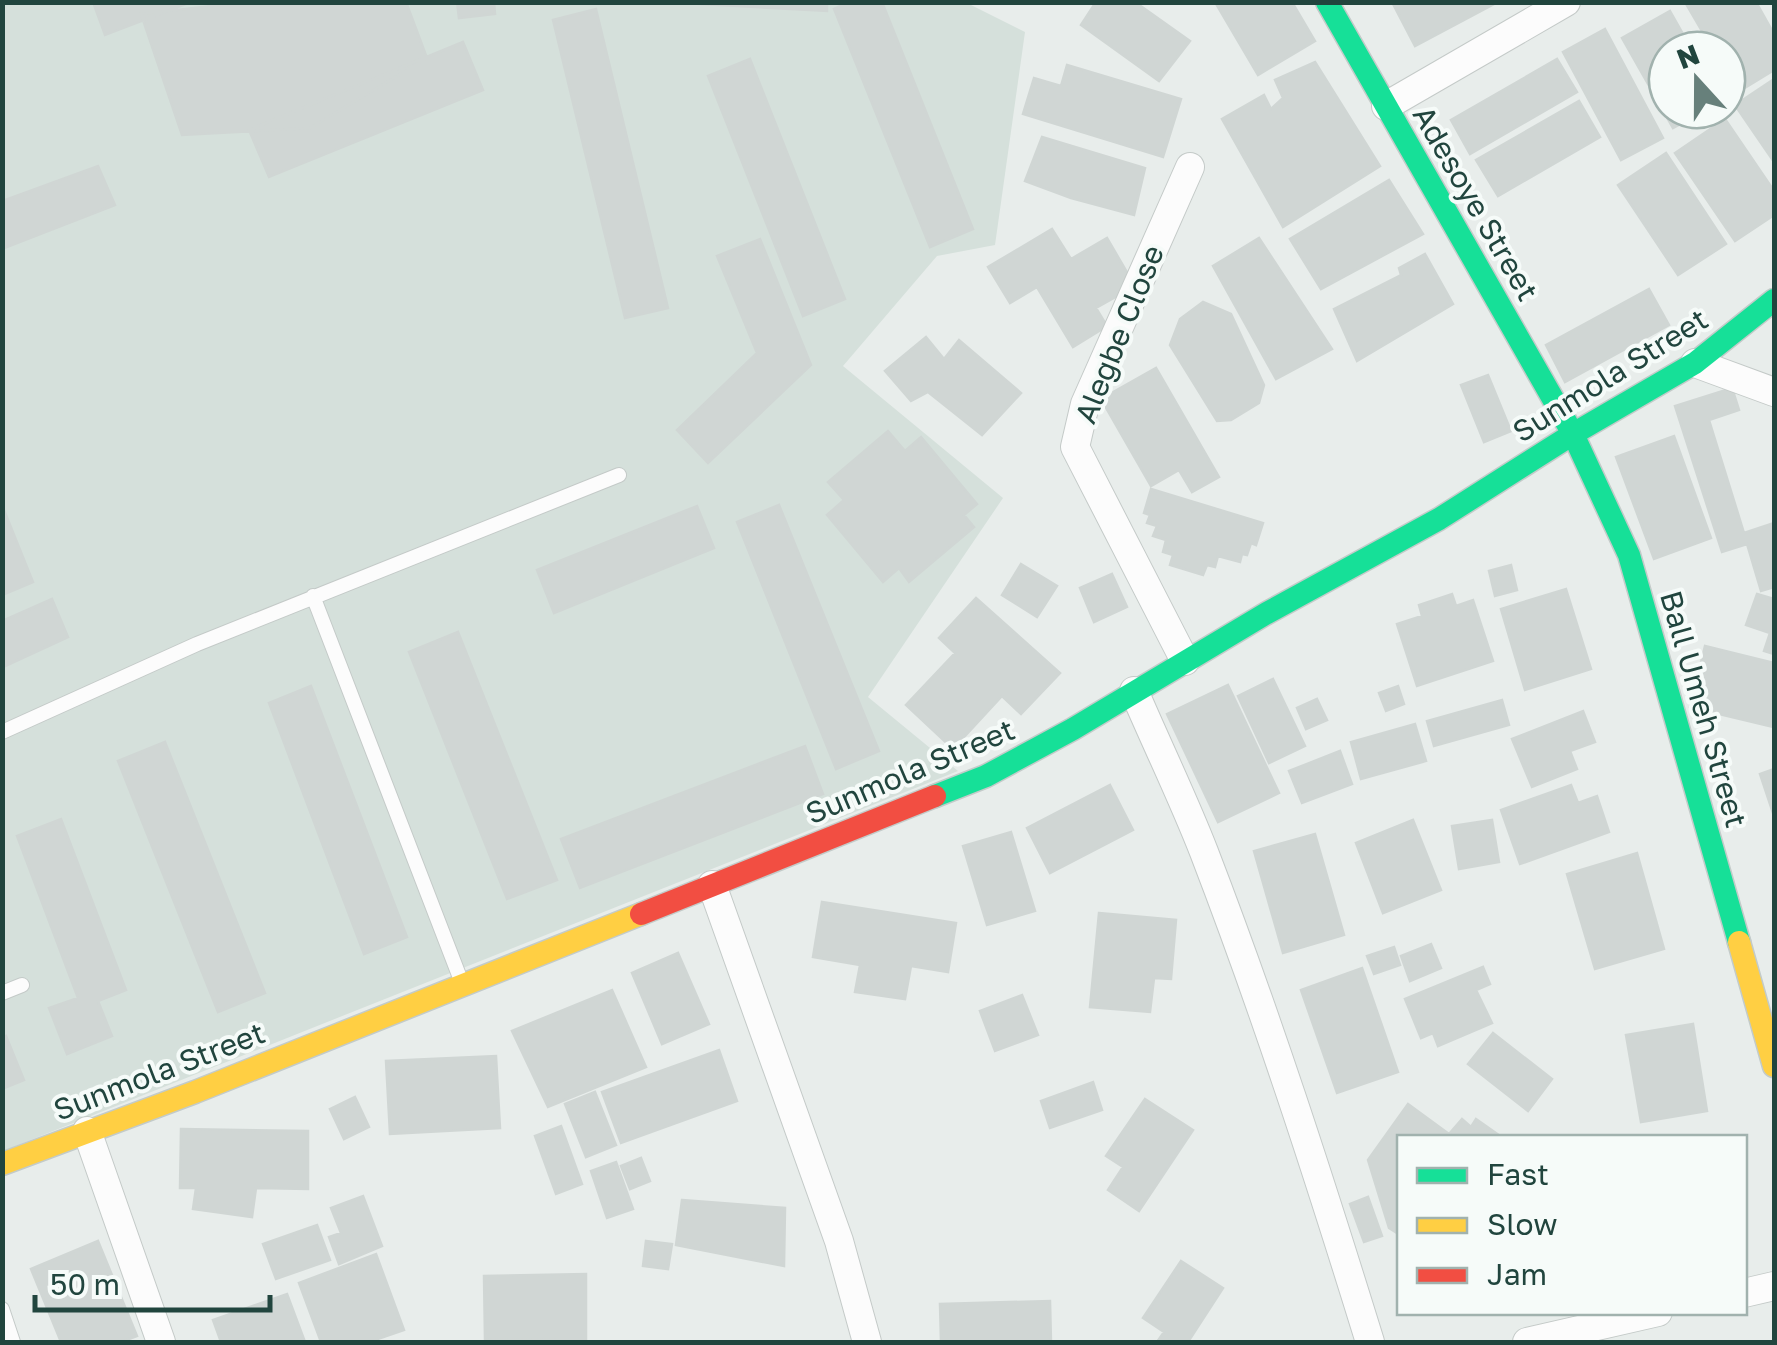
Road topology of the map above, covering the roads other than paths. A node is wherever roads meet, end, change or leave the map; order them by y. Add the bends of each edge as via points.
1 (1326, 2) edge
2 (1566, 2) edge
3 (1386, 106) junction
4 (1190, 168) dead end
5 (1774, 300) edge
6 (1695, 363) junction
7 (1774, 392) edge
8 (1573, 434) junction
9 (619, 475) dead end
10 (313, 596) junction
11 (1185, 661) junction
12 (1134, 692) junction
13 (2, 732) edge
14 (712, 884) junction
15 (462, 984) junction
16 (22, 985) dead end
17 (2, 992) edge
18 (1774, 1066) edge
19 (87, 1132) junction
20 (2, 1164) edge
21 (1774, 1286) edge
22 (1747, 1292) edge
23 (2, 1309) edge
24 (1645, 1315) edge
25 (14, 1342) edge
26 (161, 1342) edge
27 (867, 1342) edge
28 (1370, 1342) edge
29 (1527, 1342) edge

1 - 3 street, Adesoye Street
2 - 3 street
3 - 8 street, Adesoye Street
4 - 11 street, Alegbe Close via 1085,404 1076,446
5 - 6 street, Sunmola Street
6 - 7 street
6 - 8 street, Sunmola Street
8 - 11 street, Sunmola Street via 1380,554
8 - 18 street, Ball Umeh Street via 1629,555
9 - 10 lane
10 - 13 lane
10 - 15 lane
11 - 12 street, Sunmola Street
12 - 14 street, Sunmola Street via 986,776
12 - 28 street via 1249,974
14 - 15 street, Sunmola Street
14 - 27 street
15 - 19 street, Sunmola Street
16 - 17 lane
19 - 20 street, Sunmola Street
19 - 26 street
21 - 22 street
23 - 25 lane
24 - 29 street

